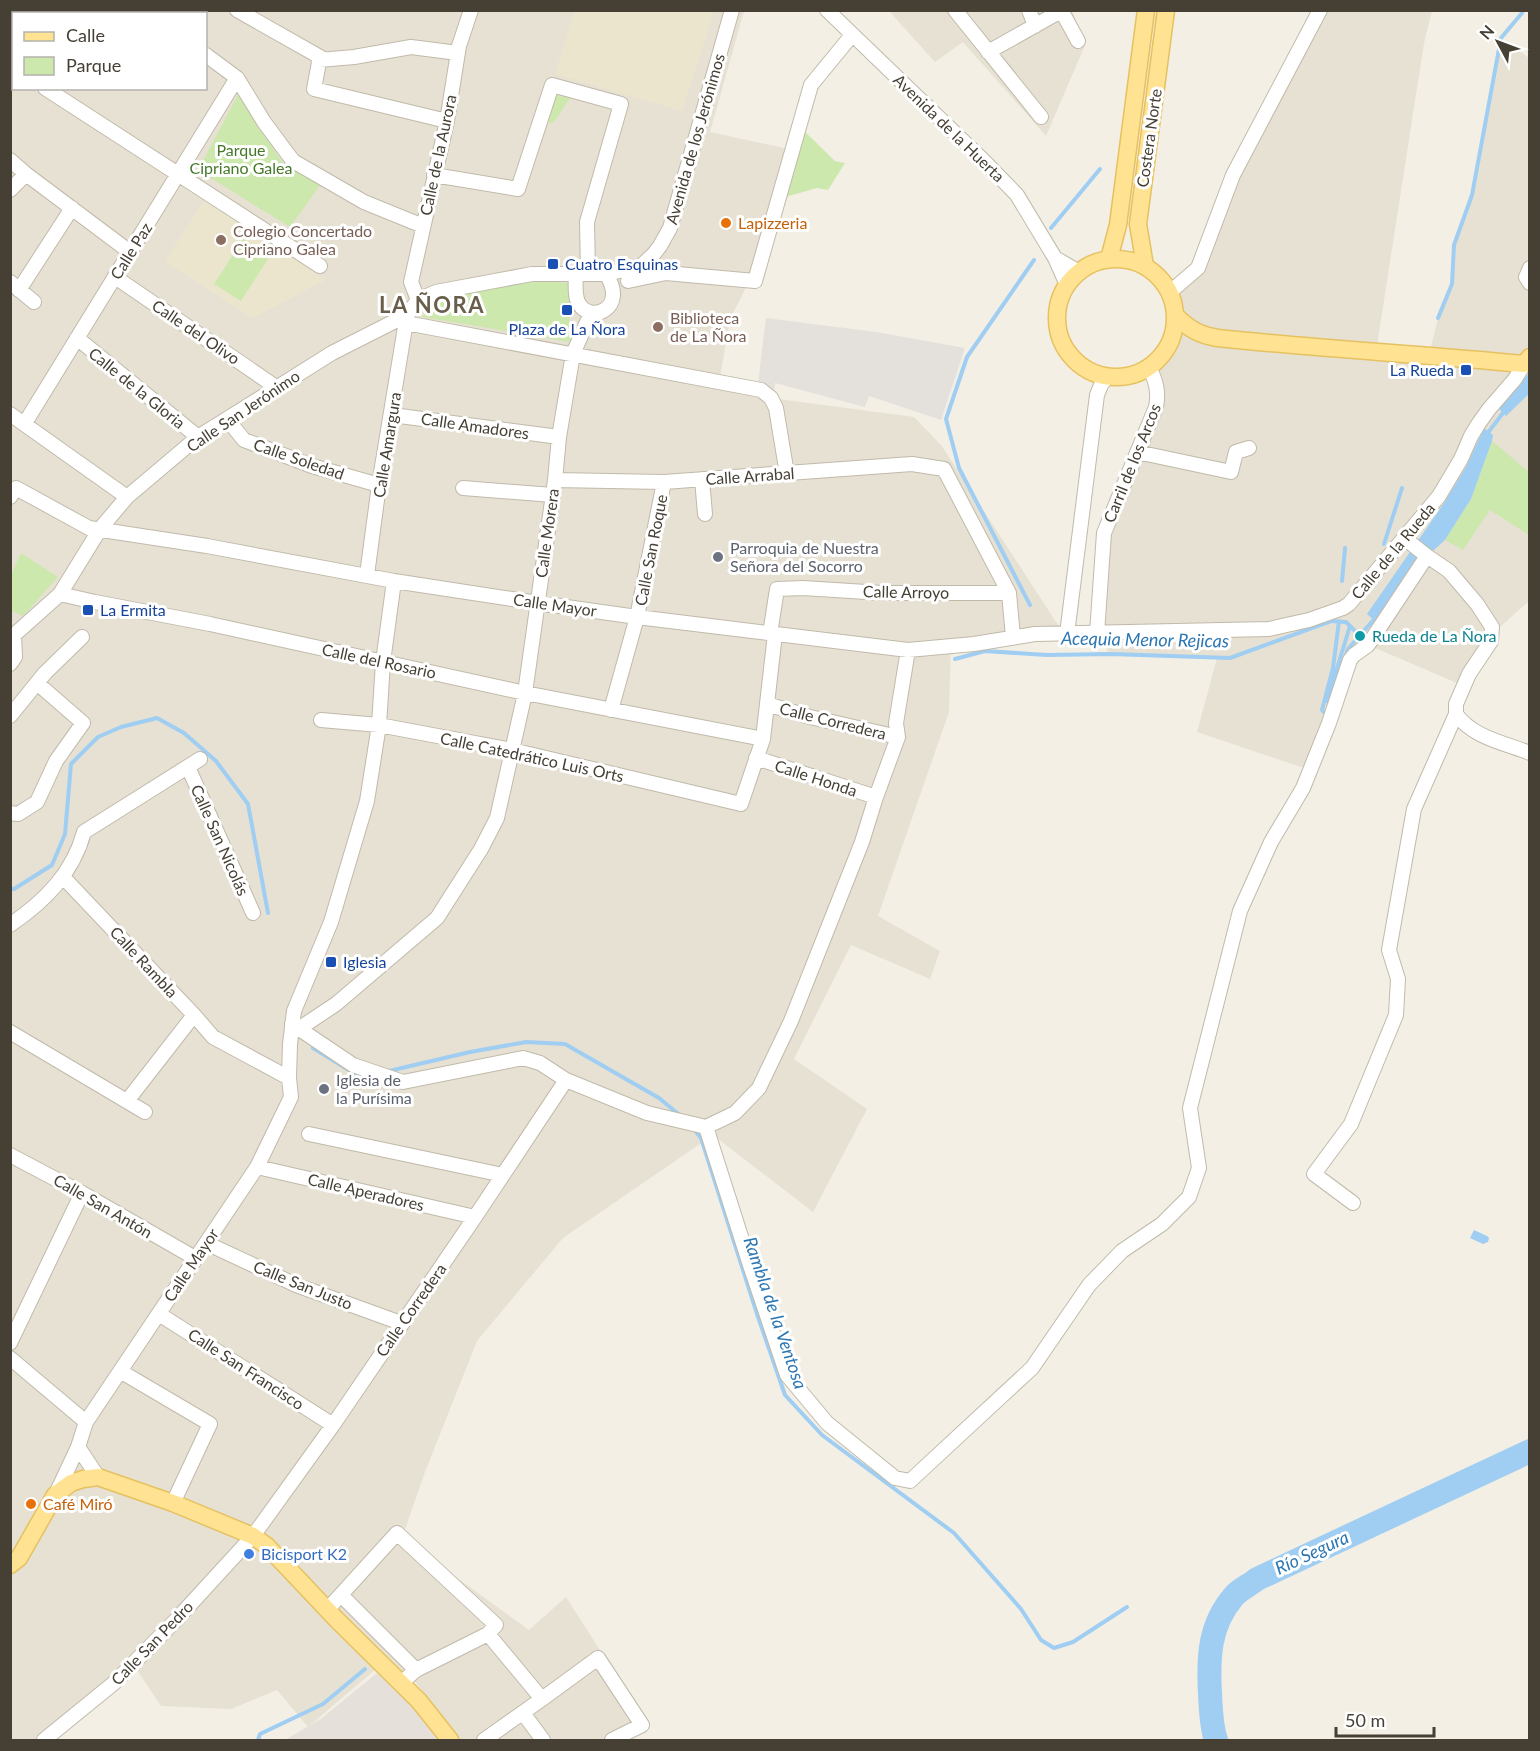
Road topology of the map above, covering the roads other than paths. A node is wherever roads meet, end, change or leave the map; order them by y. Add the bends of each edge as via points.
1 (237, 10) edge
2 (471, 10) edge
3 (732, 10) edge
4 (827, 10) edge
5 (955, 10) edge
6 (1029, 10) edge
7 (1146, 10) edge
8 (1166, 10) edge
9 (1320, 10) edge
10 (1061, 11) edge
11 (1035, 26) junction
12 (852, 34) junction
13 (1078, 41) dead end
14 (458, 52) junction
15 (988, 52) junction
16 (207, 57) edge
17 (320, 59) junction
18 (237, 78) junction
19 (48, 90) edge
20 (1041, 117) dead end
21 (447, 121) junction
22 (10, 160) edge
23 (26, 174) junction
24 (179, 174) junction
25 (434, 176) junction
26 (10, 190) edge
27 (72, 208) junction
28 (423, 226) junction
29 (130, 252) junction
30 (652, 255) junction
31 (1055, 258) junction
32 (1109, 259) junction
33 (320, 266) dead end
34 (1144, 266) junction
35 (1530, 268) edge
36 (1079, 272) junction
37 (582, 273) junction
38 (666, 273) junction
39 (606, 274) junction
40 (631, 275) junction
41 (115, 278) junction
42 (1530, 283) edge
43 (1067, 285) junction
44 (15, 286) edge
45 (1170, 292) junction
46 (614, 298) junction
47 (418, 300) junction
48 (33, 302) dead end
49 (591, 313) junction
50 (1175, 315) junction
51 (407, 319) junction
52 (1203, 336) junction
53 (77, 338) junction
54 (1168, 346) junction
55 (573, 354) junction
56 (1527, 361) edge
57 (1149, 367) junction
58 (1107, 377) junction
59 (276, 387) junction
60 (10, 414) edge
61 (392, 415) junction
62 (227, 419) junction
63 (25, 423) junction
64 (198, 437) junction
65 (559, 437) junction
66 (1249, 448) dead end
67 (1137, 452) junction
68 (786, 474) junction
69 (702, 479) junction
70 (555, 480) junction
71 (664, 482) junction
72 (379, 485) junction
73 (463, 488) dead end
74 (553, 495) junction
75 (10, 497) edge
76 (127, 497) junction
77 (705, 514) dead end
78 (100, 529) junction
79 (1408, 542) junction
80 (1427, 556) junction
81 (367, 575) junction
82 (394, 581) junction
83 (1010, 593) junction
84 (60, 594) junction
85 (538, 603) junction
86 (638, 617) junction
87 (1067, 633) junction
88 (1097, 633) junction
89 (773, 634) junction
90 (12, 635) edge
91 (82, 637) dead end
92 (1013, 637) junction
93 (908, 650) junction
94 (383, 662) junction
95 (10, 664) edge
96 (37, 683) junction
97 (525, 693) junction
98 (767, 704) junction
99 (611, 710) junction
100 (1456, 714) junction
101 (10, 716) edge
102 (321, 720) dead end
103 (379, 725) junction
104 (898, 737) junction
105 (763, 740) junction
106 (512, 750) junction
107 (1530, 753) edge
108 (756, 758) junction
109 (200, 759) dead end
110 (188, 766) junction
111 (876, 797) junction
112 (10, 813) edge
113 (63, 877) junction
114 (253, 914) dead end
115 (10, 925) edge
116 (194, 1014) junction
117 (296, 1026) junction
118 (10, 1032) edge
119 (289, 1078) junction
120 (566, 1080) junction
121 (128, 1101) junction
122 (145, 1112) dead end
123 (706, 1127) junction
124 (309, 1134) dead end
125 (10, 1155) edge
126 (257, 1167) junction
127 (503, 1175) junction
128 (82, 1193) junction
129 (1353, 1203) dead end
130 (475, 1217) junction
131 (206, 1243) junction
132 (195, 1258) junction
133 (159, 1314) junction
134 (401, 1323) junction
135 (10, 1343) edge
136 (10, 1358) edge
137 (120, 1371) junction
138 (86, 1422) junction
139 (333, 1425) junction
140 (78, 1447) junction
141 (98, 1477) junction
142 (55, 1495) junction
143 (173, 1503) junction
144 (253, 1536) junction
145 (10, 1565) edge
146 (341, 1595) junction
147 (327, 1610) junction
148 (492, 1630) junction
149 (416, 1670) junction
150 (401, 1683) junction
151 (542, 1699) junction
152 (523, 1713) junction
153 (44, 1740) edge
154 (450, 1740) edge
155 (484, 1740) edge
156 (543, 1740) edge
157 (612, 1740) edge

1 - 17 street
2 - 14 street, Calle de la Aurora
3 - 30 street, Avenida de los Jerónimos via 670,228
4 - 12 street, Avenida de la Huerta
5 - 15 street
6 - 11 street
7 - 32 main road, Costera Norte via 1118,225
8 - 34 main road, Costera Norte via 1138,224
9 - 45 street via 1233,175 1198,268
10 - 11 street
10 - 13 street
11 - 15 street
12 - 31 street, Avenida de la Huerta via 1017,195
12 - 38 street via 811,85 755,281
14 - 17 street via 411,47
14 - 21 street, Calle de la Aurora
15 - 20 street
16 - 18 street
17 - 21 street via 314,89
18 - 24 street, Calle Paz
18 - 28 street via 293,161 364,202
19 - 24 street
21 - 25 street, Calle de la Aurora
22 - 23 street
23 - 26 street
23 - 27 street
24 - 29 street, Calle Paz
24 - 33 street
25 - 28 street, Calle de la Aurora
25 - 37 street via 518,189 552,85 621,104 587,222
27 - 29 street
27 - 44 street
28 - 47 street, Calle de la Aurora via 411,282
29 - 41 street, Calle Paz
30 - 38 street
30 - 40 street, Avenida de los Jerónimos
31 - 36 street
31 - 43 street, Avenida de la Huerta
32 - 34 main road
32 - 36 main road
34 - 45 main road
35 - 42 street via 1526,277
36 - 43 main road
37 - 39 street, Avenida de los Jerónimos
37 - 47 street, Avenida de los Jerónimos via 532,274 436,292
37 - 49 street via 577,300
38 - 40 street
39 - 40 street, Avenida de los Jerónimos
39 - 46 street
40 - 46 street
41 - 53 street, Calle Paz
41 - 59 street, Calle del Olivo
43 - 58 main road via 1057,307 1062,343 1081,366
44 - 48 street
45 - 50 main road
46 - 49 street via 603,312
47 - 51 street
49 - 55 street, Calle Morera
50 - 52 main road
50 - 54 main road
51 - 55 street
51 - 59 street, Calle San Jerónimo via 332,353
51 - 61 street, Calle Amargura
52 - 54 main road
52 - 56 main road via 1332,349
53 - 63 street, Calle Paz
53 - 64 street, Calle de la Gloria
54 - 57 main road
55 - 65 street, Calle Morera
55 - 68 street via 761,390 776,408
56 - 79 street, Calle de la Rueda via 1479,423
57 - 58 main road via 1128,376
57 - 67 street, Carril de los Arcos via 1158,396
58 - 87 street via 1097,395
59 - 62 street, Calle San Jerónimo
60 - 63 street
61 - 65 street, Calle Amadores
61 - 72 street, Calle Amargura
62 - 64 street, Calle San Jerónimo
62 - 72 street, Calle Soledad via 244,440 312,466
63 - 76 street
64 - 76 street, Calle San Jerónimo
65 - 70 street, Calle Morera
66 - 67 street via 1236,452 1231,472
67 - 88 street, Carril de los Arcos via 1104,532
68 - 69 street, Calle Arrabal
68 - 83 street, Calle Arrabal via 912,464 944,469
69 - 71 street, Calle Arrabal
69 - 77 street
70 - 71 street, Calle Arrabal
70 - 74 street, Calle Morera
71 - 86 street, Calle San Roque
72 - 81 street, Calle Amargura
73 - 74 street
74 - 85 street, Calle Morera
75 - 78 street, Calle Mayor via 16,488 89,528
76 - 78 street, Calle San Jerónimo
78 - 81 street, Calle Mayor
78 - 84 street, Calle San Jerónimo
79 - 80 street
79 - 88 street, Calle de la Rueda via 1343,608 1309,620 1269,629
80 - 100 street via 1449,571 1492,627 1491,641 1469,674 1456,704
80 - 123 street via 1368,645 1350,660 1303,788 1271,842 1240,911 1190,1108 1199,1168 1189,1197 1162,1224 1122,1251 1089,1285 1032,1368 910,1481 895,1478 827,1423 787,1376
81 - 82 street, Calle Mayor
82 - 85 street, Calle Mayor
82 - 94 street, Calle Mayor
83 - 89 street, Calle Arroyo via 777,590
83 - 92 street
84 - 90 street
84 - 94 street, Calle del Rosario
85 - 86 street, Calle Mayor
85 - 97 street, Calle Morera
86 - 89 street, Calle Mayor
86 - 99 street, Calle San Roque
87 - 88 street, Calle de la Rueda
87 - 92 street, Calle de la Rueda
89 - 93 street, Calle Mayor
89 - 98 street
90 - 95 street via 15,657
91 - 96 street
92 - 93 street, Calle Mayor
93 - 104 street via 896,723
94 - 97 street, Calle del Rosario
94 - 103 street, Calle Mayor
96 - 101 street
96 - 112 street via 83,723 56,761 37,802 18,814
97 - 99 street, Calle del Rosario
97 - 106 street, Calle Morera
98 - 104 street, Calle Corredera
98 - 105 street
99 - 105 street, Calle del Rosario
100 - 107 street via 1485,737
100 - 129 street via 1414,809 1389,950 1398,979 1396,1015 1351,1124 1314,1174
102 - 103 street, Calle Catedrático Luis Orts
103 - 106 street, Calle Catedrático Luis Orts
103 - 117 street, Calle Mayor via 367,801 330,922 294,1011
104 - 111 street
105 - 108 street
106 - 108 street, Calle Catedrático Luis Orts via 741,804
106 - 117 street, Calle Morera via 497,818 437,918 336,1004
108 - 111 street, Calle Honda
109 - 110 street, Calle San Nicolás
110 - 113 street, Calle San Nicolás via 84,832
110 - 114 street, Calle San Nicolás
111 - 123 street via 791,1021 759,1088 735,1113
113 - 115 street via 31,911
113 - 116 street, Calle Rambla
116 - 119 street, Calle Rambla via 213,1037
116 - 121 street
117 - 119 street, Calle Mayor
117 - 120 street via 353,1065 404,1082 523,1058 540,1063
118 - 121 street
119 - 126 street, Calle Mayor via 291,1097
120 - 123 street via 647,1113
120 - 127 street, Calle Corredera
121 - 122 street
124 - 127 street
125 - 128 street, Calle San Antón
126 - 130 street, Calle Aperadores
126 - 131 street, Calle Mayor
127 - 130 street, Calle Corredera
128 - 132 street, Calle San Antón
128 - 135 street
130 - 134 street, Calle Corredera
131 - 132 street, Calle Mayor
131 - 134 street, Calle San Justo via 296,1285
132 - 133 street, Calle Mayor
133 - 137 street, Calle Mayor
133 - 139 street, Calle San Francisco
134 - 139 street, Calle Corredera
136 - 138 street
137 - 138 street, Calle Mayor
137 - 143 street via 210,1424
138 - 140 street, Calle Mayor
139 - 144 street, Calle Corredera
140 - 141 street
140 - 142 street, Calle Mayor
141 - 142 main road via 71,1483
141 - 143 main road
142 - 145 main road, Calle Mayor
143 - 144 main road
144 - 147 main road
144 - 153 street, Calle San Pedro via 114,1683
146 - 147 street
146 - 148 street via 398,1533
146 - 149 street
147 - 150 main road
148 - 149 street
148 - 151 street
149 - 150 street
150 - 154 main road
151 - 152 street
151 - 157 street via 598,1658 642,1725
152 - 155 street
152 - 156 street

